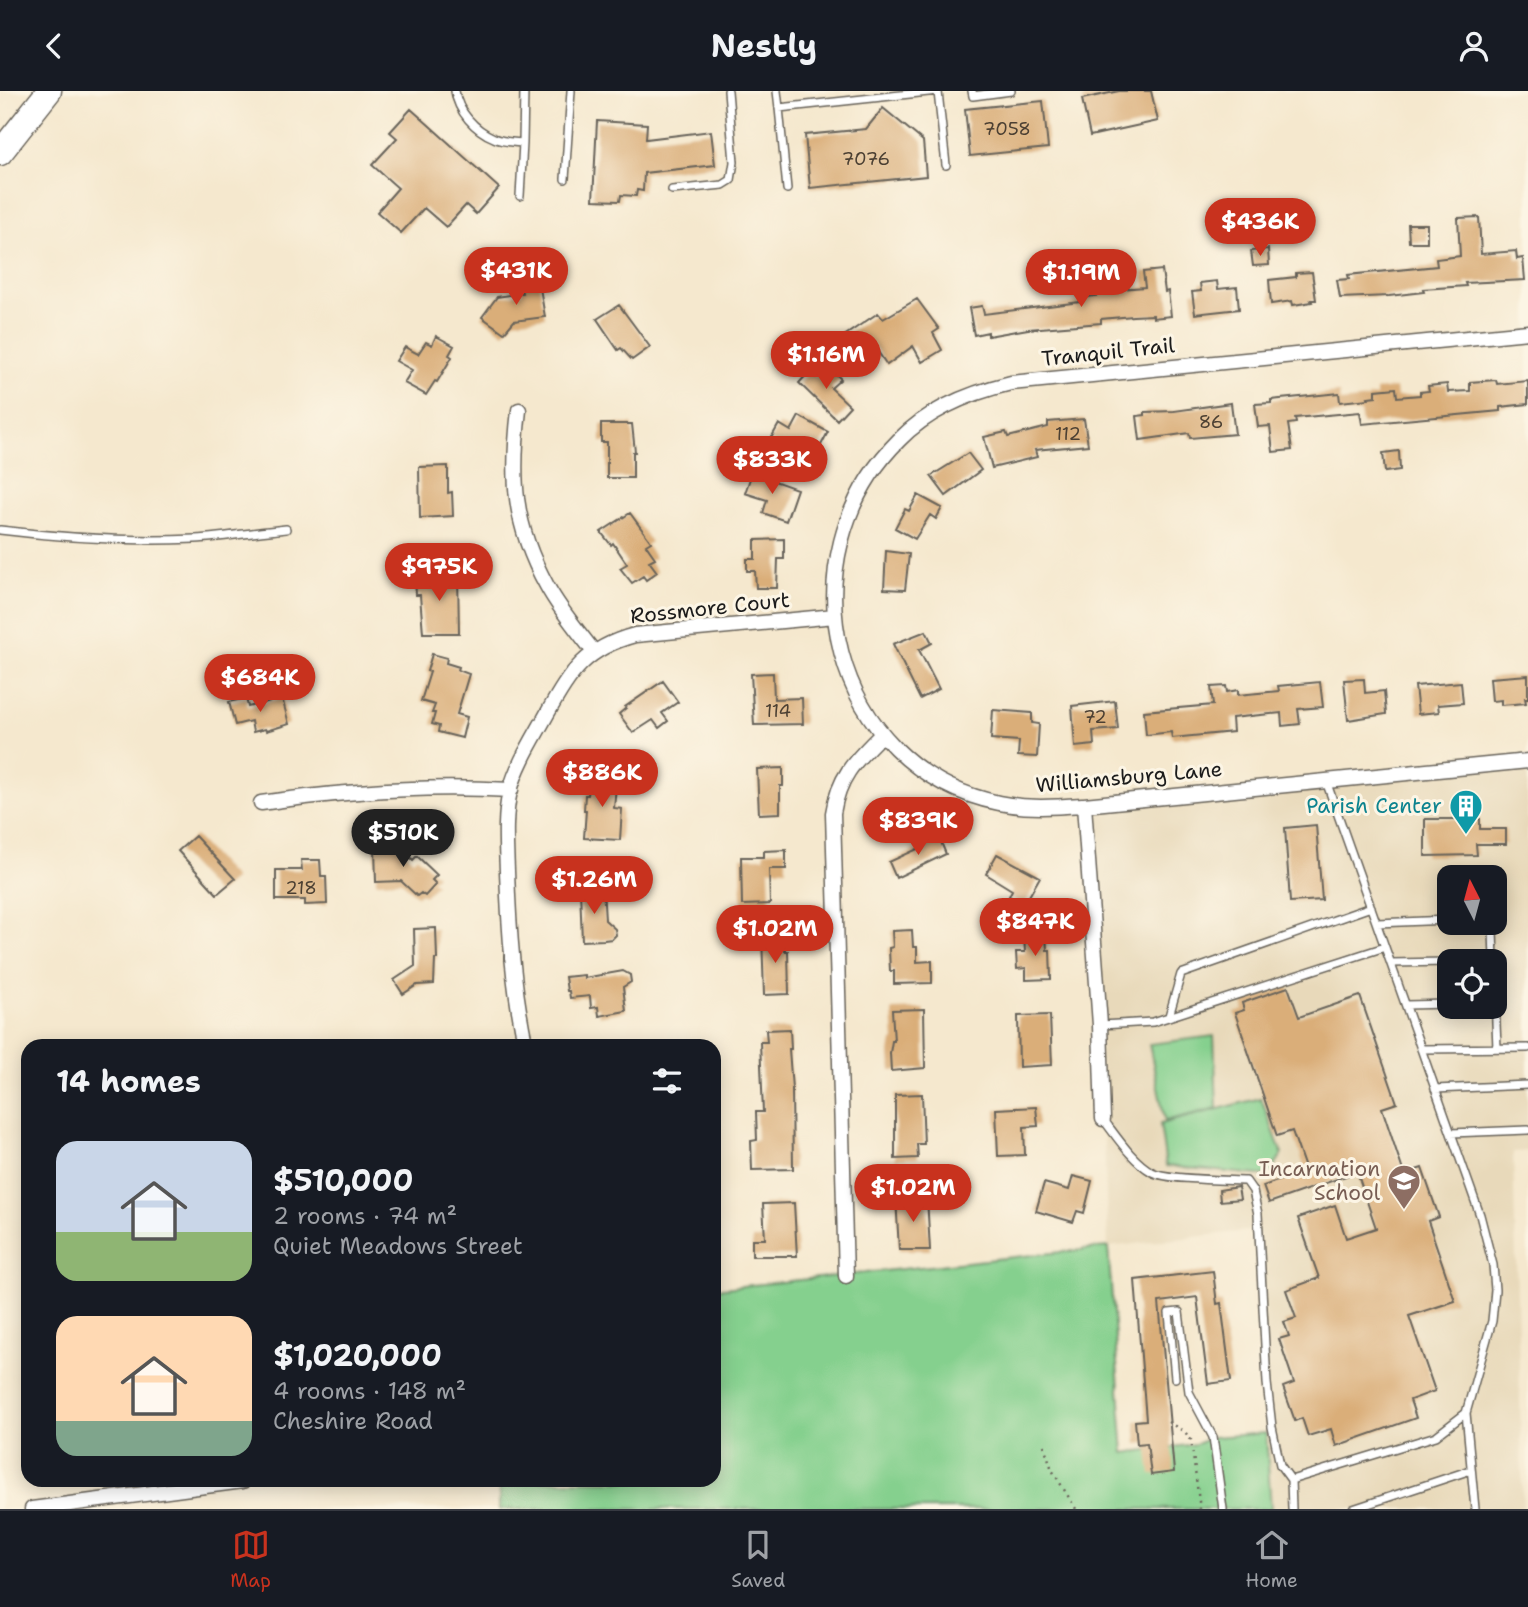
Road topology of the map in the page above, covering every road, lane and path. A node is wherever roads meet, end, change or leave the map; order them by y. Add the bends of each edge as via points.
1 (49, 91) edge
2 (455, 91) edge
3 (524, 91) edge
4 (571, 91) edge
5 (727, 91) edge
6 (777, 91) edge
7 (972, 91) edge
8 (1011, 91) edge
9 (938, 92) edge
10 (779, 108) junction
11 (523, 143) junction
12 (0, 153) edge
13 (946, 165) dead end
14 (565, 179) dead end
15 (787, 189) dead end
16 (672, 190) dead end
17 (520, 196) dead end
18 (1528, 332) edge
19 (519, 409) dead end
20 (286, 529) dead end
21 (0, 530) edge
22 (835, 616) junction
23 (594, 652) junction
24 (881, 734) junction
25 (1528, 761) edge
26 (1326, 780) junction
27 (511, 790) junction
28 (261, 803) dead end
29 (1084, 805) junction
30 (1371, 907) junction
31 (1437, 920) edge
32 (1377, 923) junction
33 (1385, 947) junction
34 (1437, 962) edge
35 (1391, 963) junction
36 (1437, 1004) edge
37 (1406, 1005) junction
38 (1169, 1016) junction
39 (1496, 1019) edge
40 (1100, 1025) junction
41 (525, 1039) edge
42 (1497, 1048) junction
43 (1528, 1048) edge
44 (1421, 1049) junction
45 (1528, 1085) edge
46 (1435, 1089) junction
47 (1103, 1119) joint
48 (1528, 1130) edge
49 (1451, 1133) junction
50 (846, 1276) dead end
51 (1175, 1378) dead end
52 (1466, 1413) junction
53 (1168, 1422) dead end
54 (1044, 1445) dead end
55 (1471, 1470) junction
56 (1291, 1480) junction
57 (198, 1487) edge
58 (32, 1509) edge
59 (1076, 1509) edge
60 (1200, 1509) edge
61 (1223, 1509) edge
62 (1292, 1509) edge
63 (1353, 1509) edge
64 (1475, 1509) edge

1 - 12 highway
2 - 11 lane via 467,119 495,139
3 - 11 lane
4 - 14 lane
5 - 16 lane via 734,162 731,180 723,185
6 - 10 lane
7 - 8 lane via 973,96
9 - 10 lane
9 - 13 lane
10 - 15 lane
11 - 17 lane
18 - 22 street, Tranquil Trail via 1011,383 963,397 918,423 869,478 841,537 835,568
19 - 23 street via 515,489 525,541 548,589
20 - 21 lane via 128,540
22 - 23 street, Rossmore Court via 635,635
22 - 24 street, Williamsburg Lane via 846,671
23 - 27 street, Rossmore Court via 567,678
24 - 29 street, Williamsburg Lane via 922,769 973,795 1023,807
24 - 50 street via 841,782 833,813
25 - 26 street, Williamsburg Lane
26 - 29 street, Williamsburg Lane
26 - 30 lane
27 - 28 street via 465,788
27 - 41 street, Rossmore Court via 506,828 509,912
29 - 40 street
30 - 32 lane
30 - 38 lane via 1181,974
31 - 32 lane
32 - 33 lane
33 - 35 lane
33 - 38 lane
34 - 35 lane
35 - 37 lane
36 - 37 lane
37 - 44 lane
38 - 40 lane via 1153,1022
39 - 42 lane
40 - 47 street
42 - 43 lane
42 - 44 lane
44 - 46 lane
45 - 46 lane
46 - 49 lane
47 - 56 lane via 1130,1153 1154,1173 1246,1181 1253,1191 1266,1383 1280,1465
48 - 49 lane
49 - 52 lane via 1480,1215 1495,1290 1492,1321
51 - 61 lane via 1169,1313 1179,1312 1189,1391 1213,1437
52 - 55 lane
52 - 56 lane via 1436,1436
53 - 60 path via 1191,1440
54 - 59 path via 1052,1470
55 - 63 lane
55 - 64 lane
56 - 62 lane
57 - 58 street

